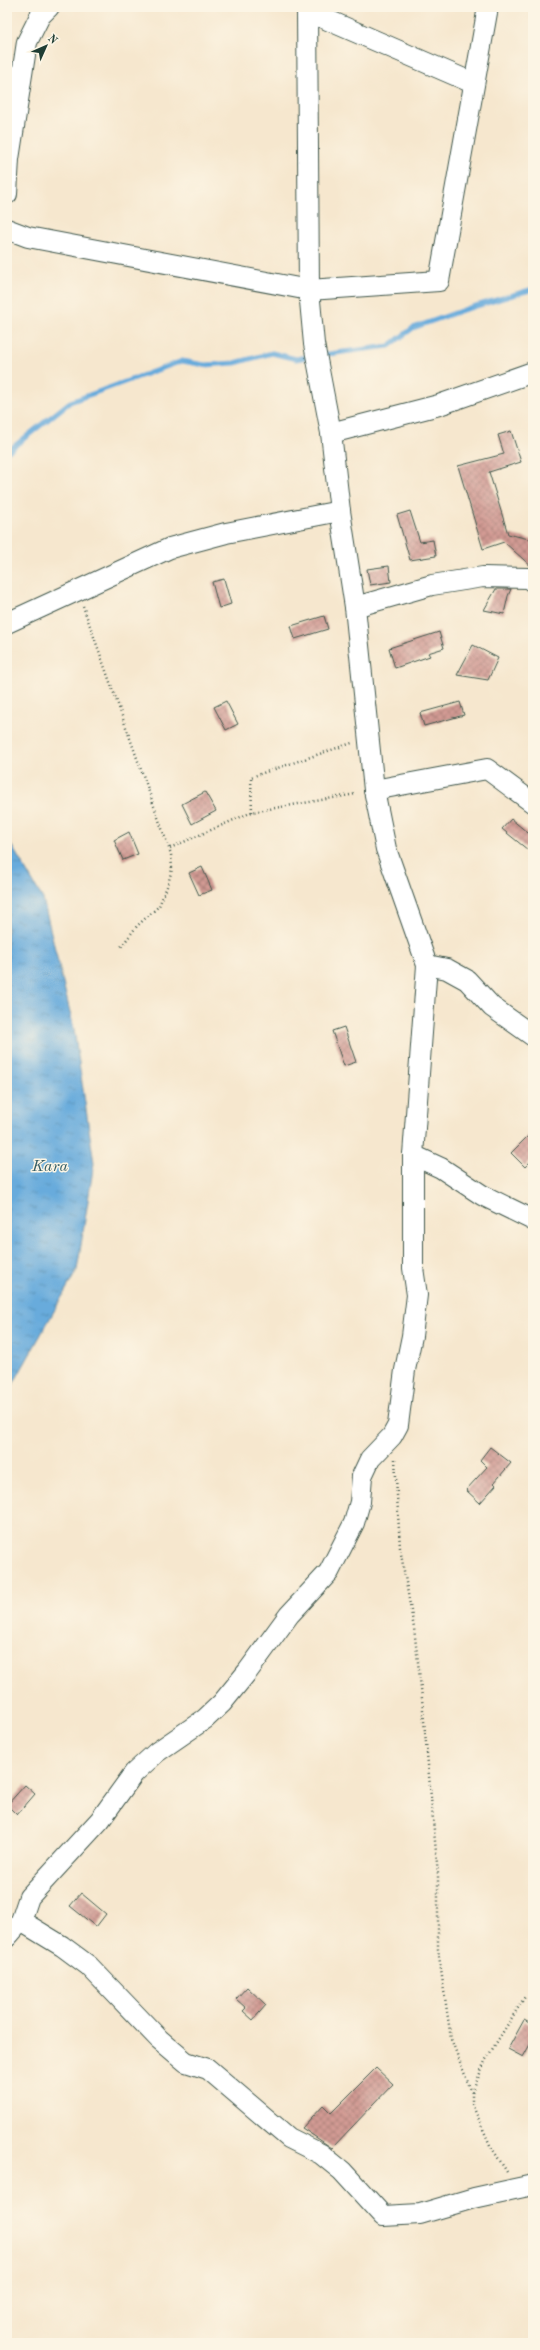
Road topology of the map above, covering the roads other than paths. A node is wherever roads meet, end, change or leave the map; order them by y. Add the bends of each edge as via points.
1 (49, 7) edge
2 (488, 7) edge
3 (307, 9) edge
4 (473, 83) junction
5 (7, 194) edge
6 (7, 229) edge
7 (309, 290) junction
8 (533, 372) edge
9 (331, 434) junction
10 (340, 511) junction
11 (533, 582) edge
12 (355, 607) junction
13 (7, 623) edge
14 (374, 790) junction
15 (533, 803) edge
16 (426, 965) junction
17 (533, 1036) edge
18 (413, 1155) junction
19 (533, 1220) edge
20 (21, 1921) junction
21 (7, 1937) edge
22 (531, 2186) edge

1 - 5 street via 40,16 27,42 9,159
2 - 4 street
3 - 4 street
3 - 7 street
4 - 7 street via 439,281
6 - 7 street via 28,237
7 - 9 street via 317,368
8 - 9 street via 438,405
9 - 10 street
10 - 12 street
10 - 13 street via 226,533 170,548
11 - 12 street via 528,578 483,577 432,585
12 - 14 street
14 - 15 street via 487,769
14 - 16 street via 386,849
16 - 17 street via 447,969 466,980 492,1007
16 - 18 street
18 - 19 street via 442,1168 482,1195
18 - 20 street via 413,1268 417,1295 398,1425 392,1436 370,1459 362,1476 360,1502 354,1523 329,1572 289,1615 222,1702 205,1719 157,1752 134,1773 100,1820 29,1897
20 - 21 street
20 - 22 street via 89,1966 158,2039 186,2062 208,2069 288,2138 322,2154 342,2171 383,2216 420,2214 474,2198

